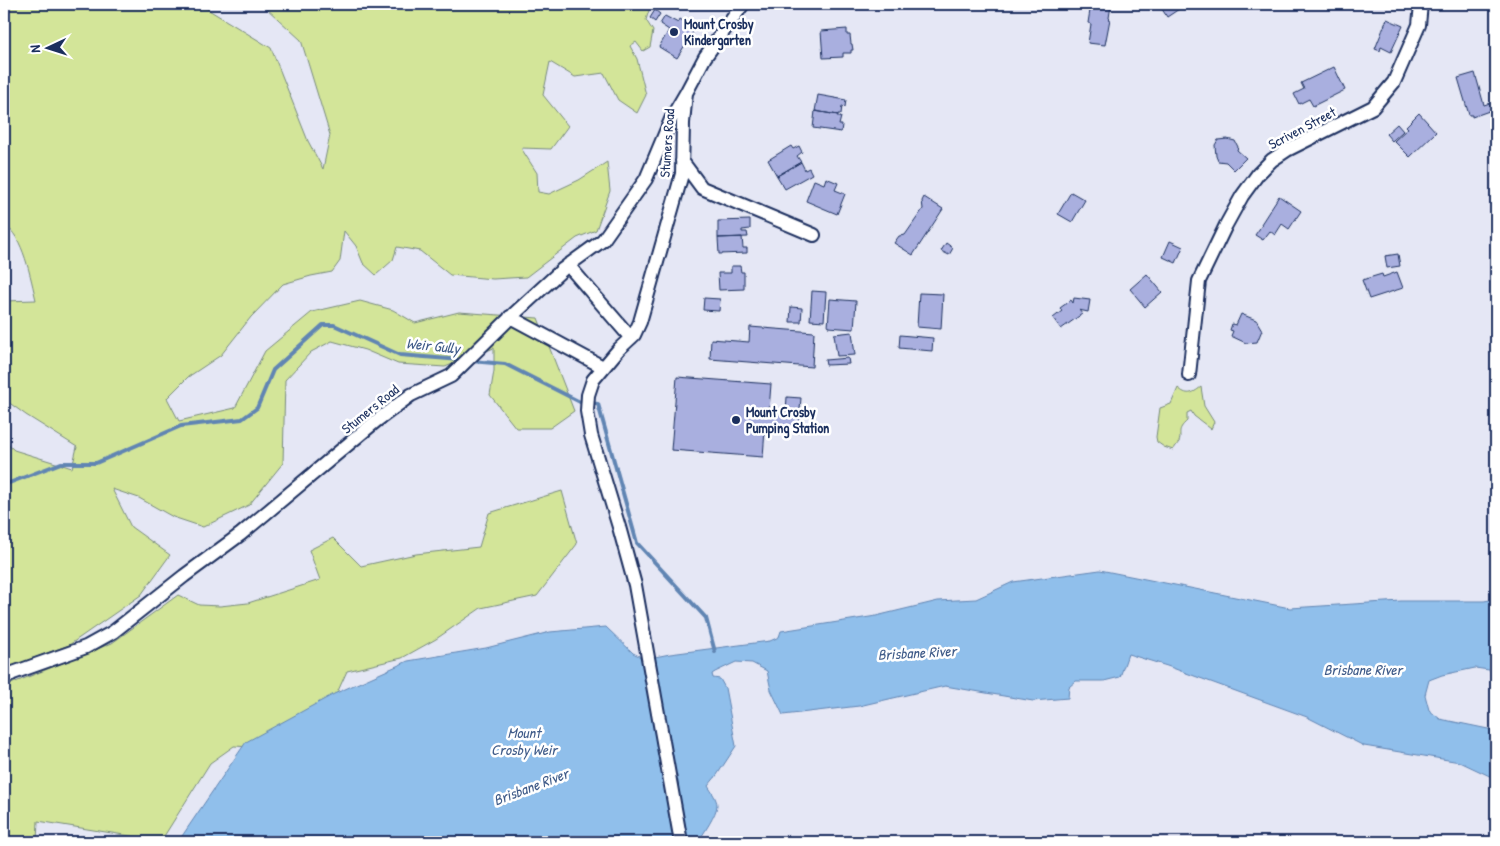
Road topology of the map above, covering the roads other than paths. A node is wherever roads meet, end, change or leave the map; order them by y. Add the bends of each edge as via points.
1 (743, 4) edge
2 (1421, 4) edge
3 (686, 93) junction
4 (682, 161) junction
5 (814, 235) dead end
6 (568, 265) junction
7 (510, 317) junction
8 (631, 338) junction
9 (603, 367) junction
10 (1189, 375) dead end
11 (4, 679) edge
12 (681, 842) edge

1 - 3 street, Stumers Road via 705,57
2 - 10 street, Scriven Street via 1419,25 1394,82 1373,107 1272,160 1242,196 1199,281
3 - 4 street, Stumers Road
3 - 6 street, Stumers Road via 672,117 646,179 603,240
4 - 5 street via 702,188
4 - 8 street, Stumers Road via 682,174 640,322
6 - 7 street, Stumers Road
6 - 8 street
7 - 9 street
7 - 11 street, Stumers Road via 451,376 411,395 376,421 241,534 113,632 86,648
8 - 9 street, Stumers Road
9 - 12 street, Stumers Road via 593,380 587,411 591,435 635,585

